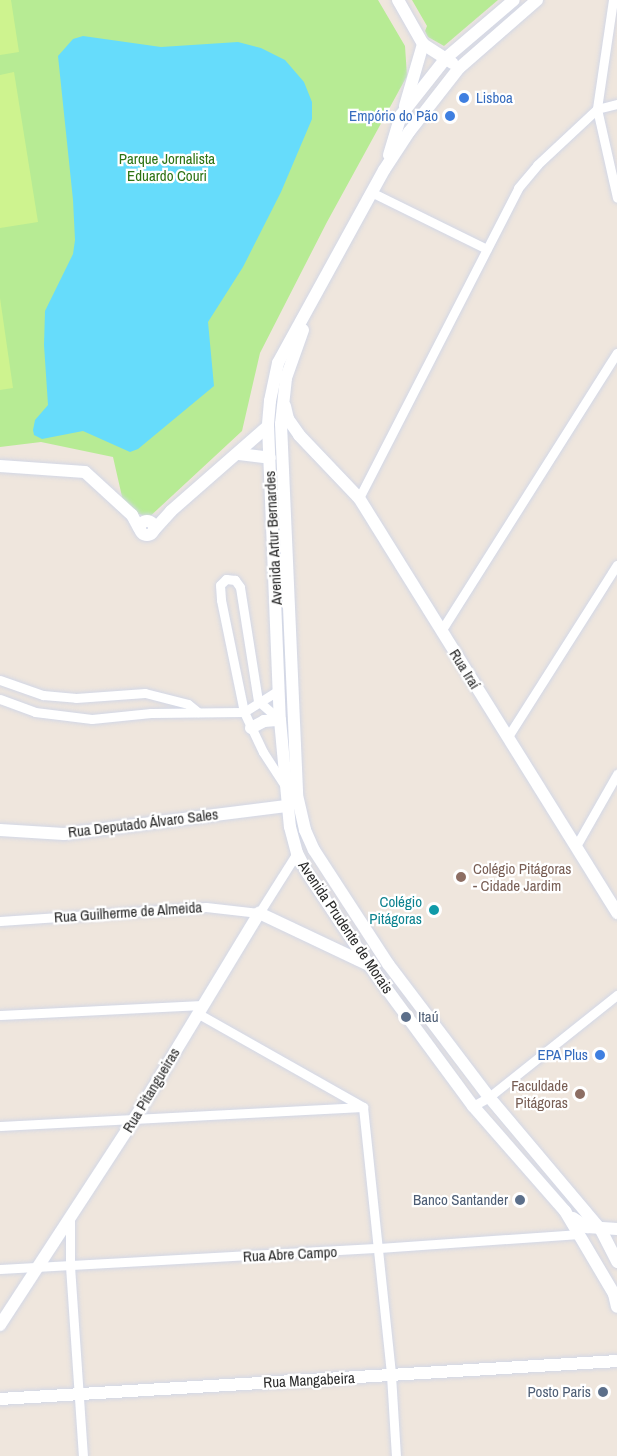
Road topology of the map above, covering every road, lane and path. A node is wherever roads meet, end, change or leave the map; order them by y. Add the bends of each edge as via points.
1 (398, 0) edge
2 (514, 0) edge
3 (537, 0) edge
4 (613, 0) edge
5 (423, 44) junction
6 (446, 58) junction
7 (459, 68) junction
8 (617, 104) edge
9 (597, 109) junction
10 (401, 115) junction
11 (384, 170) junction
12 (371, 192) junction
13 (617, 198) edge
14 (487, 249) junction
15 (313, 303) junction
16 (617, 353) edge
17 (283, 396) junction
18 (275, 425) junction
19 (299, 435) junction
20 (282, 447) junction
21 (238, 454) junction
22 (270, 458) junction
23 (0, 466) edge
24 (359, 498) junction
25 (617, 565) edge
26 (240, 592) junction
27 (221, 600) junction
28 (441, 631) junction
29 (0, 680) edge
30 (279, 690) junction
31 (0, 699) edge
32 (258, 701) junction
33 (198, 712) junction
34 (244, 712) junction
35 (280, 720) junction
36 (251, 728) junction
37 (507, 738) junction
38 (294, 745) junction
39 (617, 774) edge
40 (284, 784) junction
41 (286, 806) junction
42 (0, 830) edge
43 (576, 846) junction
44 (297, 853) junction
45 (259, 913) junction
46 (617, 913) edge
47 (0, 921) edge
48 (388, 964) junction
49 (369, 965) junction
50 (617, 994) edge
51 (200, 1009) junction
52 (0, 1015) edge
53 (489, 1097) junction
54 (473, 1106) junction
55 (363, 1107) junction
56 (135, 1118) junction
57 (0, 1126) edge
58 (565, 1211) junction
59 (70, 1220) junction
60 (617, 1229) edge
61 (601, 1230) junction
62 (580, 1234) junction
63 (379, 1248) junction
64 (617, 1262) edge
65 (70, 1266) junction
66 (37, 1267) junction
67 (0, 1269) edge
68 (617, 1307) edge
69 (0, 1324) edge
70 (617, 1361) edge
71 (392, 1375) junction
72 (79, 1394) junction
73 (0, 1399) edge
74 (83, 1456) edge
75 (396, 1456) edge

1 - 5 street
2 - 6 street, Avenida Artur Bernardes
3 - 7 street, Avenida Artur Bernardes
4 - 9 street
5 - 6 street
5 - 10 street
6 - 7 street
6 - 10 street, Avenida Artur Bernardes
7 - 11 street, Avenida Artur Bernardes
8 - 9 street
9 - 13 street
9 - 14 street via 537,165 518,189
10 - 11 street, Avenida Artur Bernardes
11 - 12 street, Avenida Artur Bernardes
12 - 14 street
12 - 15 street, Avenida Artur Bernardes
14 - 24 street
15 - 17 street, Avenida Artur Bernardes
15 - 18 street, Avenida Artur Bernardes via 278,363 270,401
16 - 28 street
17 - 18 street, Avenida Artur Bernardes
17 - 19 street, Rua Iraí via 288,419
18 - 19 street
18 - 20 street, Avenida Artur Bernardes
18 - 21 street
18 - 22 street, Avenida Artur Bernardes
19 - 20 street
19 - 24 street, Rua Iraí
20 - 38 street, Avenida Artur Bernardes
21 - 22 street
21 - 23 street via 171,512 147,525 85,472
22 - 30 street, Avenida Artur Bernardes
24 - 28 street, Rua Iraí
25 - 37 street
26 - 27 street
26 - 27 street via 235,580 226,579 220,585
26 - 32 street
27 - 34 street, Avenida Prudente de Morais
28 - 37 street, Rua Iraí
29 - 33 street via 43,695 75,698 145,693 188,704
30 - 32 street
30 - 35 street, Avenida Artur Bernardes
31 - 33 street via 35,712 92,719
32 - 34 street
32 - 35 street
33 - 34 street
34 - 36 street, Avenida Prudente de Morais
35 - 36 street via 264,721
35 - 38 street
35 - 40 street, Avenida Artur Bernardes
36 - 40 street, Avenida Prudente de Morais
37 - 43 street, Rua Iraí
38 - 48 street, Avenida Prudente de Morais via 297,795 305,830
39 - 43 street
40 - 41 street, Avenida Prudente de Morais
41 - 42 street, Rua Deputado Álvaro Sales via 64,834
41 - 44 street, Avenida Prudente de Morais
43 - 46 street, Rua Iraí
44 - 45 street, Rua Pitangueiras
44 - 49 street, Avenida Prudente de Morais
45 - 47 street, Rua Guilherme de Almeida via 206,906
45 - 49 street, Rua Guilherme de Almeida
45 - 51 street, Rua Pitangueiras
48 - 49 street, Rua Guilherme de Almeida
48 - 53 street, Avenida Prudente de Morais
49 - 54 street, Avenida Prudente de Morais
50 - 53 street
51 - 52 street
51 - 55 street
51 - 56 street, Rua Pitangueiras
53 - 54 street
53 - 61 street, Avenida Prudente de Morais
54 - 58 street, Avenida Prudente de Morais
55 - 56 street
55 - 63 street
56 - 57 street
56 - 59 street, Rua Pitangueiras
58 - 61 street via 581,1224
58 - 62 street, Avenida Prudente de Morais
59 - 65 street
59 - 66 street, Rua Pitangueiras
60 - 61 street
61 - 64 street, Avenida Prudente de Morais
62 - 63 street, Rua Abre Campo
62 - 68 street, Avenida Prudente de Morais via 614,1294
63 - 65 street, Rua Abre Campo
63 - 71 street
65 - 66 street, Rua Abre Campo
65 - 72 street
66 - 67 street, Rua Abre Campo
66 - 69 street, Rua Pitangueiras
70 - 71 street, Rua Mangabeira
71 - 72 street, Rua Mangabeira
71 - 75 street
72 - 73 street, Rua Mangabeira
72 - 74 street

